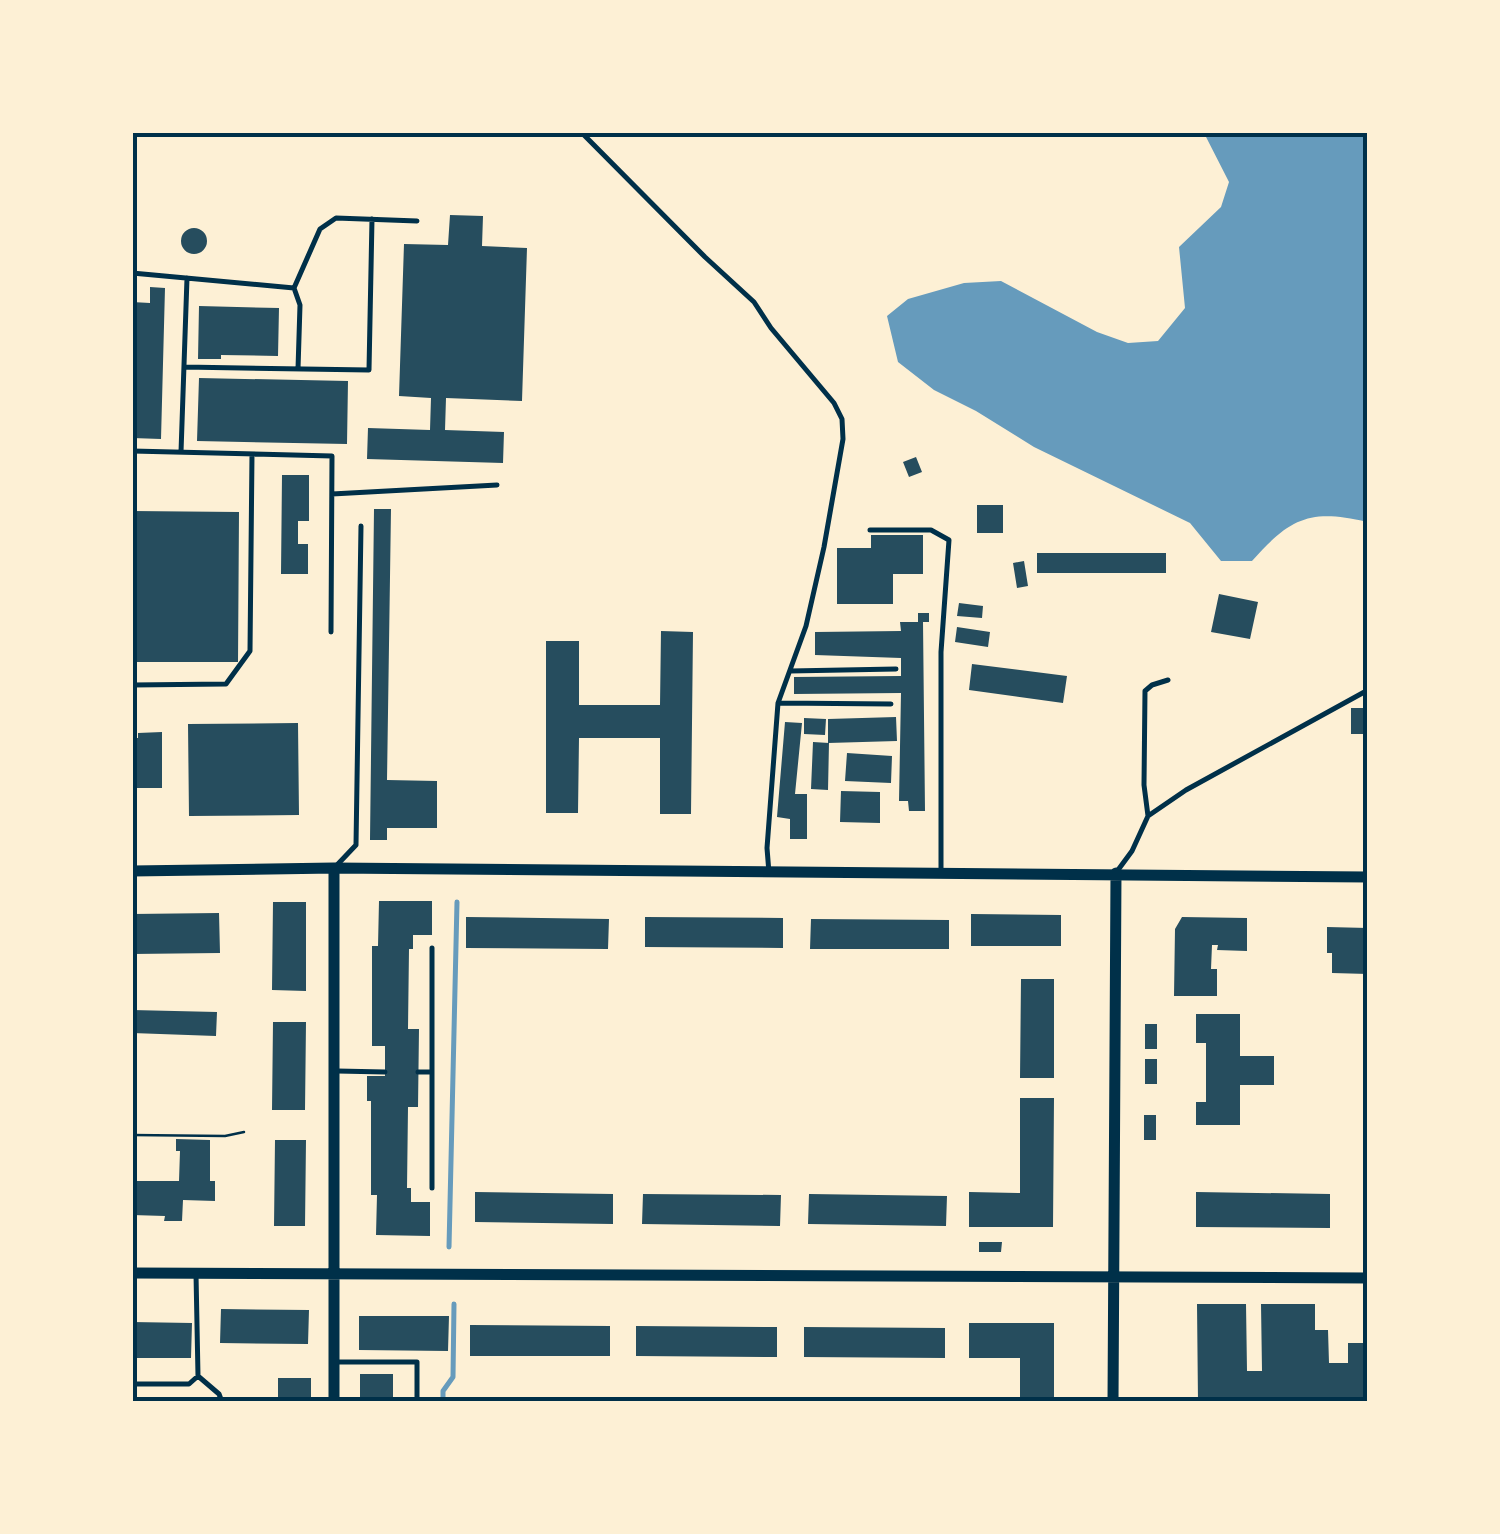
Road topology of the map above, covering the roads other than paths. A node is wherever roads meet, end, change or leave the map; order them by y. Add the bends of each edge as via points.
1 (582, 132) edge
2 (372, 220) junction
3 (417, 221) dead end
4 (132, 273) edge
5 (187, 278) junction
6 (294, 288) junction
7 (184, 367) junction
8 (298, 369) junction
9 (132, 451) edge
10 (181, 452) junction
11 (252, 454) junction
12 (497, 485) dead end
13 (332, 494) junction
14 (361, 526) dead end
15 (870, 530) dead end
16 (330, 632) dead end
17 (896, 669) dead end
18 (790, 671) junction
19 (1168, 680) dead end
20 (132, 685) edge
21 (1368, 690) edge
22 (778, 703) junction
23 (891, 704) dead end
24 (1148, 816) junction
25 (334, 868) junction
26 (132, 871) edge
27 (942, 872) junction
28 (769, 873) junction
29 (1116, 873) junction
30 (1368, 877) edge
31 (432, 948) dead end
32 (334, 1070) junction
33 (384, 1072) dead end
34 (418, 1072) dead end
35 (432, 1072) junction
36 (432, 1188) dead end
37 (132, 1273) edge
38 (334, 1273) junction
39 (196, 1274) junction
40 (1113, 1276) junction
41 (1368, 1278) edge
42 (334, 1362) junction
43 (198, 1376) junction
44 (133, 1384) edge
45 (134, 1402) edge
46 (222, 1402) edge
47 (334, 1402) edge
48 (417, 1402) edge
49 (1113, 1402) edge

1 - 18 lane via 754,302 842,420 824,547
2 - 3 lane
2 - 6 lane via 336,218 320,229
2 - 8 lane via 369,370
4 - 5 lane
5 - 6 lane
5 - 7 lane
6 - 8 lane via 300,305
7 - 8 lane
7 - 10 lane
9 - 10 lane
10 - 11 lane
11 - 13 lane via 332,456
11 - 20 lane via 250,651 226,684
12 - 13 lane
13 - 16 lane
14 - 25 lane via 356,845
15 - 27 lane via 932,530 950,540 942,652
17 - 18 lane
18 - 22 lane
19 - 24 lane via 1145,692
21 - 24 lane
22 - 23 lane
22 - 28 lane
24 - 29 lane
25 - 26 street
25 - 28 street
25 - 32 street
27 - 28 street
27 - 29 street
29 - 30 street
29 - 40 street
31 - 35 lane
32 - 33 lane
32 - 38 street
34 - 35 lane
35 - 36 lane
37 - 39 street
38 - 39 street
38 - 40 street
38 - 42 street
39 - 43 lane
40 - 41 street
40 - 49 street
42 - 47 street
42 - 48 lane via 417,1362
43 - 44 lane via 189,1384
43 - 46 lane
44 - 45 lane

